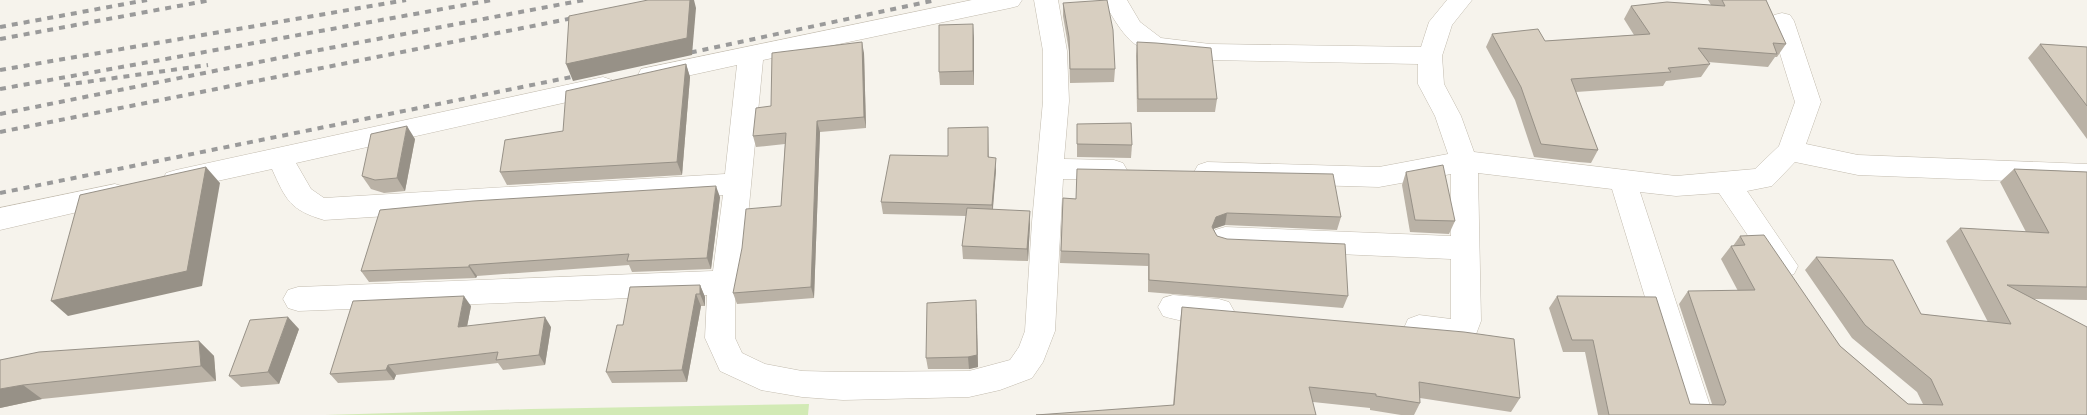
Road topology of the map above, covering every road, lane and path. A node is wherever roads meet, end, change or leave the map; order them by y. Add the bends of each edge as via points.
1 (1010, 0) edge
2 (1046, 0) edge
3 (1115, 0) edge
4 (1460, 0) edge
5 (1782, 21) dead end
6 (751, 53) junction
7 (1430, 56) junction
8 (1790, 151) junction
9 (280, 158) junction
10 (1464, 161) junction
11 (1051, 170) junction
12 (1138, 171) edge
13 (1186, 172) edge
14 (2087, 174) edge
15 (1623, 181) junction
16 (1727, 183) junction
17 (737, 184) junction
18 (0, 219) edge
19 (1225, 238) edge
20 (1464, 248) junction
21 (724, 282) junction
22 (1801, 290) edge
23 (298, 299) dead end
24 (1173, 307) dead end
25 (1241, 313) edge
26 (1396, 326) edge
27 (1697, 415) edge

1 - 6 street
2 - 11 street via 1055,51
3 - 7 street via 1131,28 1155,46 1219,52
4 - 7 street via 1441,22
5 - 8 street via 1808,102
6 - 9 street
6 - 17 street
7 - 10 street via 1432,84
8 - 14 street via 1858,166
8 - 16 street via 1762,180
9 - 17 street via 304,202 324,209
9 - 18 street
10 - 13 street via 1379,177
10 - 15 street
10 - 20 street
11 - 12 street
11 - 21 street via 1040,331 1032,353 1021,369 1000,378 969,384 843,386 761,377 731,362 720,338 720,300
15 - 16 street via 1676,186
15 - 27 street
16 - 22 street
17 - 21 street via 730,258
19 - 20 street
20 - 26 street via 1464,328 1455,332
21 - 23 street
24 - 25 street

